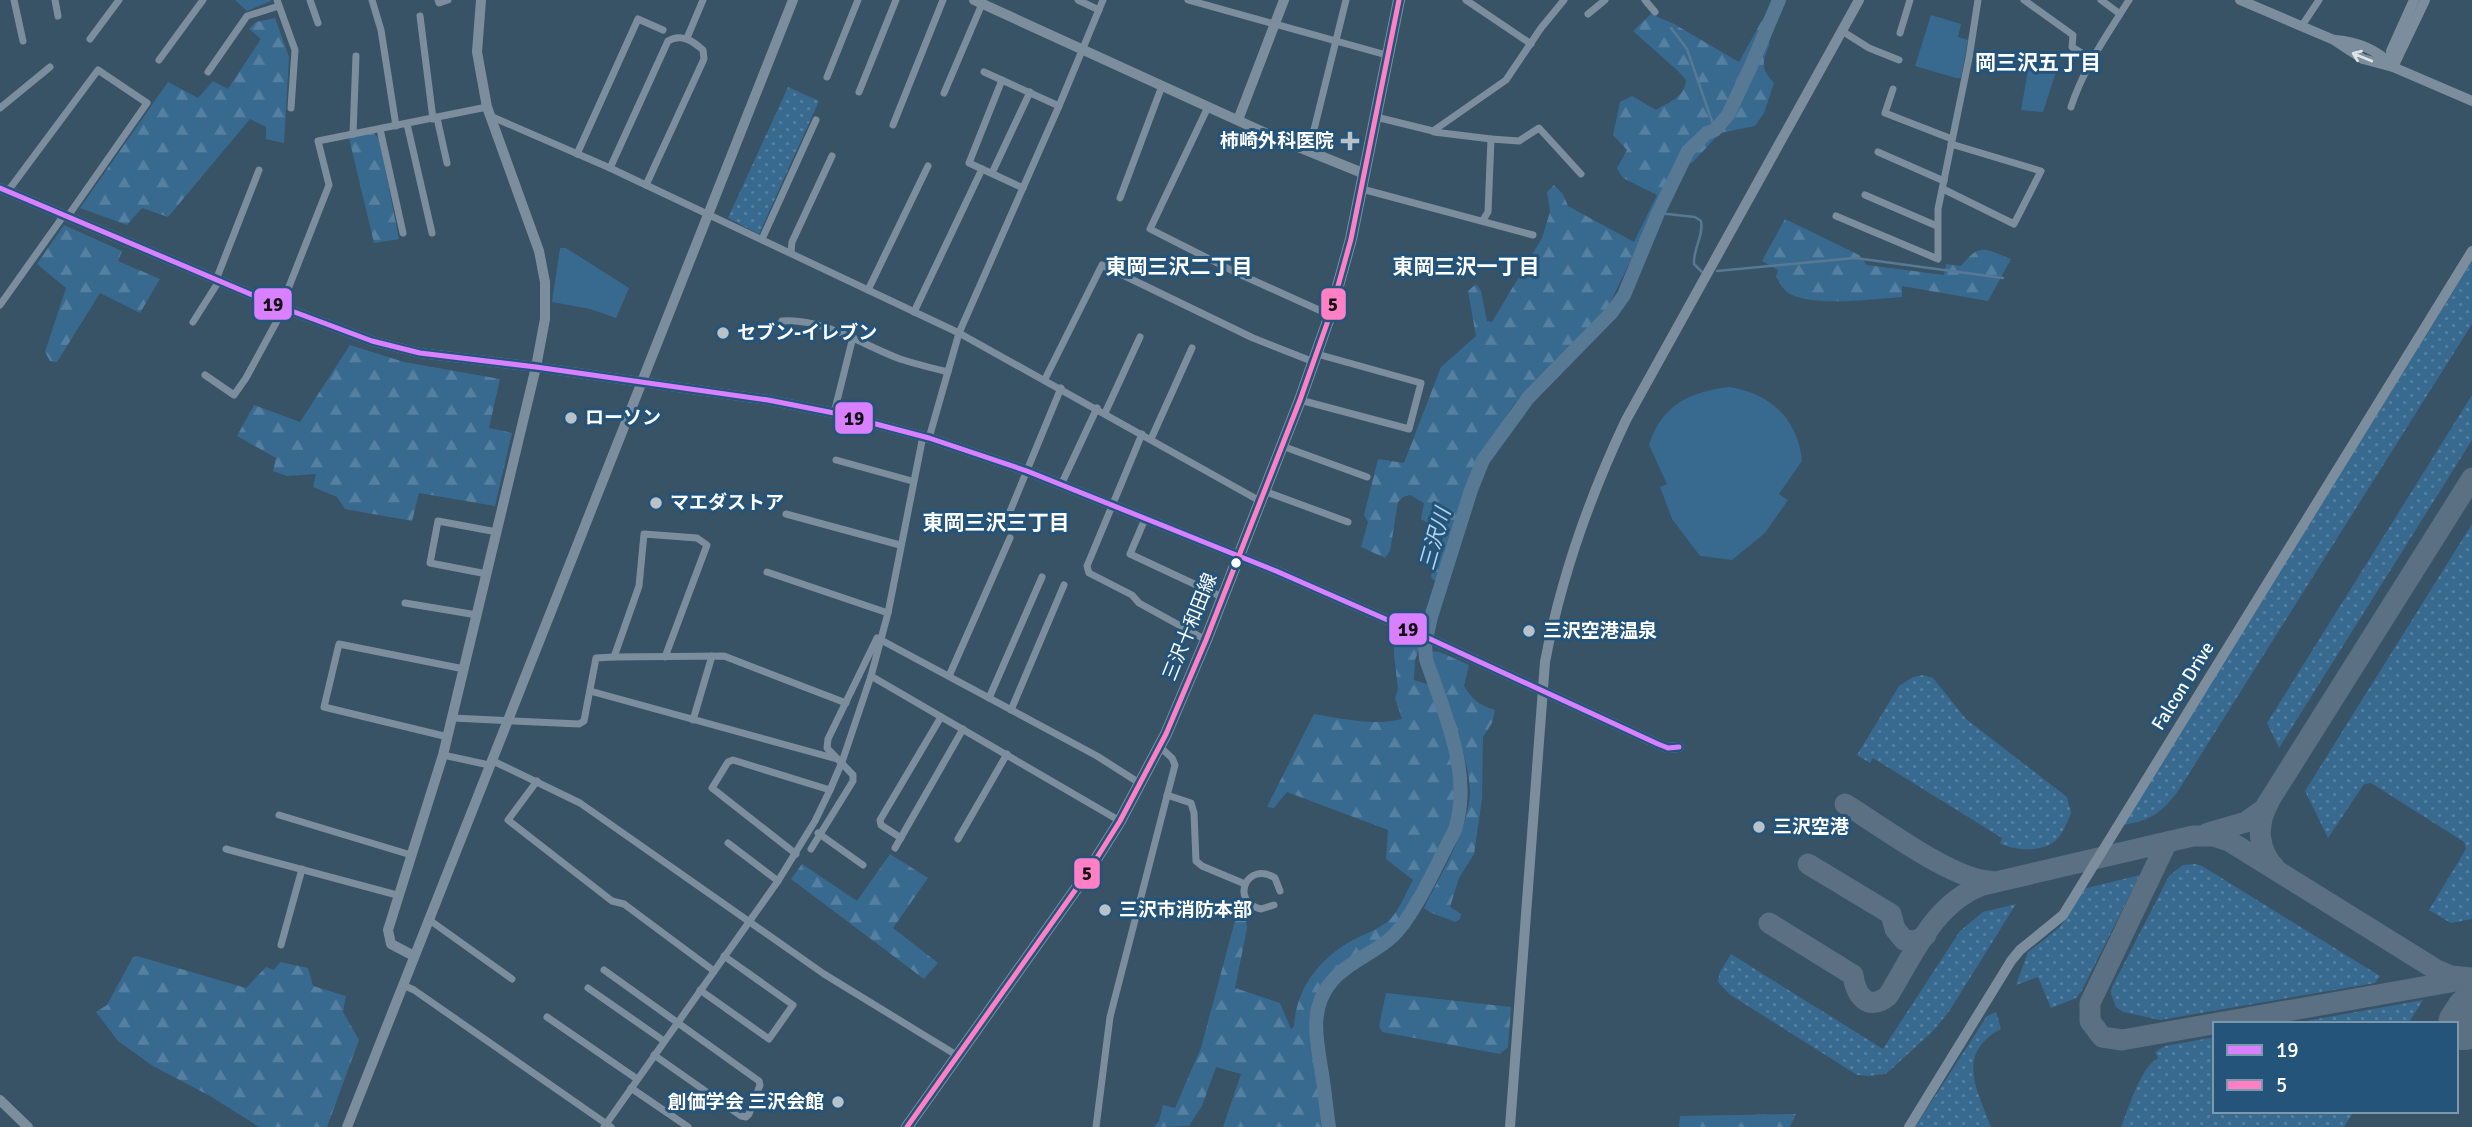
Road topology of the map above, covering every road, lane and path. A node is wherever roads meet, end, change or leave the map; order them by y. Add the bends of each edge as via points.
1 (14, 0) edge
2 (55, 0) edge
3 (119, 0) edge
4 (203, 0) edge
5 (310, 0) edge
6 (372, 0) edge
7 (438, 0) edge
8 (447, 0) edge
9 (481, 0) edge
10 (703, 0) edge
11 (793, 0) edge
12 (858, 0) edge
13 (896, 0) edge
14 (943, 0) edge
15 (1078, 0) edge
16 (1103, 0) edge
17 (1188, 0) edge
18 (1284, 0) edge
19 (1346, 0) edge
20 (1399, 0) edge
21 (1466, 0) edge
22 (1564, 0) edge
23 (1605, 0) edge
24 (1646, 0) edge
25 (1858, 0) edge
26 (1910, 0) edge
27 (1978, 0) edge
28 (2024, 0) edge
29 (2101, 0) edge
30 (2129, 0) edge
31 (2240, 0) edge
32 (2319, 0) edge
33 (2414, 0) edge
34 (2425, 0) edge
35 (978, 2) edge
36 (278, 3) edge
37 (1099, 10) junction
38 (1655, 12) dead end
39 (1588, 14) dead end
40 (2120, 14) junction
41 (58, 16) dead end
42 (420, 16) dead end
43 (318, 23) dead end
44 (1275, 25) junction
45 (2301, 27) junction
46 (663, 30) dead end
47 (1842, 31) junction
48 (1900, 33) dead end
49 (687, 38) junction
50 (90, 40) dead end
51 (2334, 40) junction
52 (23, 41) dead end
53 (1336, 41) junction
54 (1531, 44) junction
55 (2394, 44) junction
56 (1083, 49) junction
57 (2377, 52) junction
58 (356, 55) dead end
59 (1390, 56) junction
60 (2091, 59) junction
61 (159, 60) dead end
62 (1899, 60) dead end
63 (50, 66) dead end
64 (2393, 67) junction
65 (208, 72) dead end
66 (984, 72) dead end
67 (827, 77) dead end
68 (1002, 80) junction
69 (1162, 86) junction
70 (1893, 89) dead end
71 (859, 92) dead end
72 (1030, 92) junction
73 (944, 93) dead end
74 (2472, 101) edge
75 (1059, 106) junction
76 (1208, 107) junction
77 (2071, 107) dead end
78 (0, 108) edge
79 (291, 108) dead end
80 (488, 111) junction
81 (1376, 117) junction
82 (435, 118) junction
83 (816, 120) dead end
84 (1238, 120) junction
85 (407, 124) junction
86 (892, 125) dead end
87 (396, 126) junction
88 (380, 129) junction
89 (1433, 131) junction
90 (353, 134) junction
91 (1491, 139) junction
92 (1952, 141) junction
93 (1309, 150) junction
94 (1878, 152) dead end
95 (577, 154) junction
96 (832, 156) dead end
97 (447, 163) dead end
98 (928, 166) dead end
99 (610, 168) junction
100 (982, 169) junction
101 (259, 170) dead end
102 (992, 173) junction
103 (1365, 174) junction
104 (1581, 174) dead end
105 (646, 185) junction
106 (1943, 185) junction
107 (1023, 188) junction
108 (4, 190) edge
109 (1362, 190) junction
110 (1865, 195) dead end
111 (1120, 198) dead end
112 (709, 214) junction
113 (66, 216) junction
114 (1836, 216) dead end
115 (1483, 220) junction
116 (1937, 226) junction
117 (403, 233) dead end
118 (432, 233) dead end
119 (1533, 234) dead end
120 (762, 239) junction
121 (2472, 251) edge
122 (792, 253) junction
123 (218, 281) junction
124 (868, 290) junction
125 (0, 305) edge
126 (283, 307) junction
127 (914, 312) junction
128 (1330, 315) junction
129 (782, 321) dead end
130 (193, 322) dead end
131 (959, 333) junction
132 (853, 337) junction
133 (1140, 337) dead end
134 (1192, 348) dead end
135 (1315, 358) junction
136 (536, 367) junction
137 (948, 372) junction
138 (205, 375) dead end
139 (1045, 379) junction
140 (641, 383) junction
141 (1061, 388) junction
142 (1300, 400) junction
143 (1097, 408) junction
144 (834, 413) junction
145 (1105, 413) junction
146 (1142, 434) junction
147 (926, 437) junction
148 (1151, 439) junction
149 (1282, 446) junction
150 (836, 460) dead end
151 (1027, 471) junction
152 (1367, 477) dead end
153 (912, 481) junction
154 (1061, 485) junction
155 (1262, 496) junction
156 (1111, 505) junction
157 (786, 513) dead end
158 (1145, 519) junction
159 (1348, 522) dead end
160 (1004, 526) dead end
161 (496, 532) junction
162 (1010, 538) dead end
163 (900, 545) junction
164 (1238, 556) junction
165 (767, 572) dead end
166 (487, 574) junction
167 (1042, 577) dead end
168 (1064, 585) dead end
169 (1222, 597) junction
170 (405, 603) dead end
171 (888, 613) junction
172 (477, 615) junction
173 (881, 640) junction
174 (1206, 640) junction
175 (712, 656) junction
176 (614, 657) junction
177 (665, 657) junction
178 (464, 669) junction
179 (871, 676) junction
180 (949, 676) junction
181 (590, 691) junction
182 (1543, 691) junction
183 (989, 698) junction
184 (846, 703) junction
185 (1010, 710) junction
186 (941, 717) junction
187 (452, 719) junction
188 (693, 720) junction
189 (507, 722) junction
190 (963, 729) junction
191 (448, 737) junction
192 (1160, 747) junction
193 (1679, 747) dead end
194 (1007, 754) junction
195 (443, 755) junction
196 (840, 761) junction
197 (490, 763) junction
198 (537, 781) junction
199 (1141, 784) junction
200 (830, 790) junction
201 (1167, 795) junction
202 (279, 815) dead end
203 (1120, 821) junction
204 (810, 828) junction
205 (820, 834) junction
206 (901, 838) junction
207 (958, 839) dead end
208 (728, 844) dead end
209 (895, 848) dead end
210 (226, 849) dead end
211 (811, 849) dead end
212 (796, 854) junction
213 (411, 855) junction
214 (863, 865) dead end
215 (302, 869) junction
216 (778, 881) junction
217 (1245, 884) junction
218 (1280, 891) dead end
219 (397, 895) junction
220 (1273, 905) dead end
221 (428, 919) junction
222 (749, 921) junction
223 (281, 945) dead end
224 (414, 956) junction
225 (724, 956) junction
226 (604, 970) dead end
227 (714, 971) junction
228 (512, 979) dead end
229 (402, 985) junction
230 (588, 988) dead end
231 (700, 990) junction
232 (547, 1017) dead end
233 (678, 1021) junction
234 (664, 1041) junction
235 (654, 1055) junction
236 (958, 1056) junction
237 (637, 1079) junction
238 (631, 1088) junction
239 (0, 1100) edge
240 (607, 1126) edge
241 (28, 1127) edge
242 (347, 1127) edge
243 (688, 1127) edge
244 (906, 1127) edge
245 (1096, 1127) edge
246 (1510, 1127) edge
247 (1909, 1127) edge

1 - 52 street
2 - 41 street
3 - 50 street
4 - 61 street
5 - 43 street
6 - 87 street
7 - 8 street
9 - 80 street via 477,52
10 - 49 street
11 - 112 street
12 - 67 street
13 - 71 street
14 - 86 street
15 - 37 street
16 - 37 street
17 - 44 street
18 - 44 street
19 - 53 street
20 - 59 main road, 三沢十和田線
21 - 54 street
22 - 54 street
23 - 39 street
24 - 38 street
25 - 47 street
26 - 48 street
27 - 92 street
28 - 60 street via 2073,35 2073,47
29 - 40 street
30 - 40 street
31 - 45 street
32 - 45 street
33 - 55 street
34 - 64 street
35 - 56 street
35 - 73 street
36 - 65 street via 247,16
36 - 79 street via 295,50
37 - 56 street
40 - 60 street
42 - 82 street
44 - 53 street
44 - 84 street
45 - 51 street
46 - 95 street via 638,19
47 - 62 street
47 - 182 street via 1603,467 1554,617
49 - 99 street via 668,41
49 - 105 street via 704,50 704,59
51 - 57 street
64 -> 51 street via 2362,59
53 - 59 street
53 - 93 street
54 - 89 street via 1506,80
55 - 57 street
55 - 64 street
56 - 69 street
56 - 75 street
57 - 64 street
58 - 90 street
59 - 81 main road, 三沢十和田線
60 - 77 street
63 - 78 street
64 - 74 street
66 - 68 street
68 - 72 street
68 - 100 street via 969,163
69 - 76 street
69 - 111 street
70 - 92 street via 1885,113
72 - 75 street
72 - 102 street
75 - 107 street
76 - 84 street
76 - 128 street via 1150,229
80 - 82 street
80 - 95 street
80 - 136 street via 542,265 545,319
81 - 89 street
81 - 103 main road, 三沢十和田線
82 - 85 street
82 - 97 street
83 - 120 street
84 - 93 street
85 - 87 street
85 - 118 street
87 - 88 street
88 - 90 street
88 - 117 street
89 - 91 street
90 - 126 street via 318,141 329,184
91 - 104 street via 1519,141 1539,128
91 - 115 street via 1488,212
92 - 106 street
92 - 106 street via 2041,171 2014,224
93 - 103 street
94 - 106 street
95 - 99 street
96 - 122 street via 792,242
98 - 124 street
99 - 105 street
100 - 102 street
100 - 127 street
101 - 123 street
102 - 107 street
103 - 109 main road, 三沢十和田線
105 - 112 street
106 - 116 street
107 - 131 street
108 - 113 street
108 - 113 street via 98,70 147,103
109 - 115 street
109 - 128 main road, 三沢十和田線
110 - 116 street
112 - 120 street
112 - 140 street
113 - 123 street
113 - 125 street
114 - 116 street via 1938,259
115 - 119 street
120 - 122 street
121 - 247 street, Falcon Drive via 2063,915 2011,961
122 - 124 street
123 - 126 street
123 - 130 street
124 - 127 street
126 - 136 street via 372,341 419,353
126 - 138 street via 234,395
127 - 131 street
128 - 135 main road, 三沢十和田線
129 - 132 street
131 - 137 street
131 - 139 street
132 - 137 street via 901,359
132 - 144 street
133 - 145 street
134 - 148 street
135 - 139 street via 1253,338 1102,265
135 - 142 main road, 三沢十和田線
135 - 142 street via 1421,383 1409,429
136 - 140 street
136 - 161 street
137 - 147 street
139 - 141 street
140 - 144 street
140 - 189 street
141 - 143 street
141 - 151 street
142 - 149 main road, 三沢十和田線
143 - 145 street
143 - 154 street
144 - 147 street
145 - 146 street
146 - 148 street
146 - 156 street
147 - 151 street
147 - 153 street
148 - 155 street
149 - 152 street
149 - 155 main road, 三沢十和田線
150 - 153 street
151 - 154 street
151 - 160 street
153 - 163 street
154 - 156 street
155 - 159 street
155 - 164 main road, 三沢十和田線
156 - 158 street
156 - 174 street via 1087,566 1089,573
157 - 163 street
158 - 164 street
158 - 169 street via 1130,554
161 - 166 street
161 - 166 street via 438,521 430,563
162 - 180 street
163 - 171 street
164 - 169 main road, 三沢十和田線
164 - 182 street
165 - 171 street
166 - 172 street
167 - 183 street
168 - 185 street
169 - 174 main road, 三沢十和田線
170 - 172 street
171 - 173 street
172 - 178 street
173 - 179 street
173 - 180 street
173 - 184 street via 877,638
174 - 192 main road, 三沢十和田線
175 - 177 street
175 - 184 street via 734,659
175 - 188 street
176 - 177 street
176 - 177 street via 639,586 644,534 697,538 707,545
176 - 181 street via 596,658
178 - 187 street
178 - 191 street via 339,644 324,707
179 - 186 street
179 - 196 street
180 - 183 street
181 - 188 street
181 - 189 street via 584,721 579,724
182 - 193 street via 1668,748
182 - 246 street
183 - 185 street
184 - 196 street via 827,745
185 - 199 street
186 - 190 street
186 - 206 street via 880,820
187 - 189 street
187 - 191 street
188 - 196 street
189 - 197 street
190 - 194 street
190 - 206 street
191 - 195 street
192 - 199 main road, 三沢十和田線
192 - 201 street via 1175,765
194 - 203 street
194 - 207 street
195 - 197 street
195 - 213 street
196 - 200 street
196 - 205 street via 853,781
197 - 198 street
197 - 221 street
198 - 222 street via 599,816
198 - 227 street via 508,820 612,901 624,904
199 - 203 main road, 三沢十和田線
200 - 204 street
200 - 212 street via 733,760 712,788
201 - 217 street via 1191,803 1196,860
201 - 245 street via 1110,1017
202 - 213 street
203 - 236 main road, 三沢十和田線
204 - 205 street
204 - 212 street
205 - 211 street
205 - 214 street
206 - 209 street
208 - 216 street
210 - 215 street
212 - 216 street
213 - 219 street
215 - 219 street
215 - 223 street
216 - 222 street
217 - 218 street via 1257,874 1269,874
217 - 220 street via 1248,904 1261,909
219 - 224 street via 388,939
221 - 224 street
221 - 228 street
222 - 225 street
222 - 236 street via 824,974
224 - 229 street
225 - 227 street
225 - 231 street via 793,1005 777,1028 769,1039
226 - 233 street
227 - 231 street
229 - 240 street
229 - 242 street
230 - 234 street
231 - 233 street
232 - 237 street
233 - 234 street
233 - 235 street via 760,1081 746,1117
234 - 235 street
235 - 237 street
236 - 244 main road, 三沢十和田線
237 - 238 street
238 - 240 street
238 - 243 street
239 - 241 street

